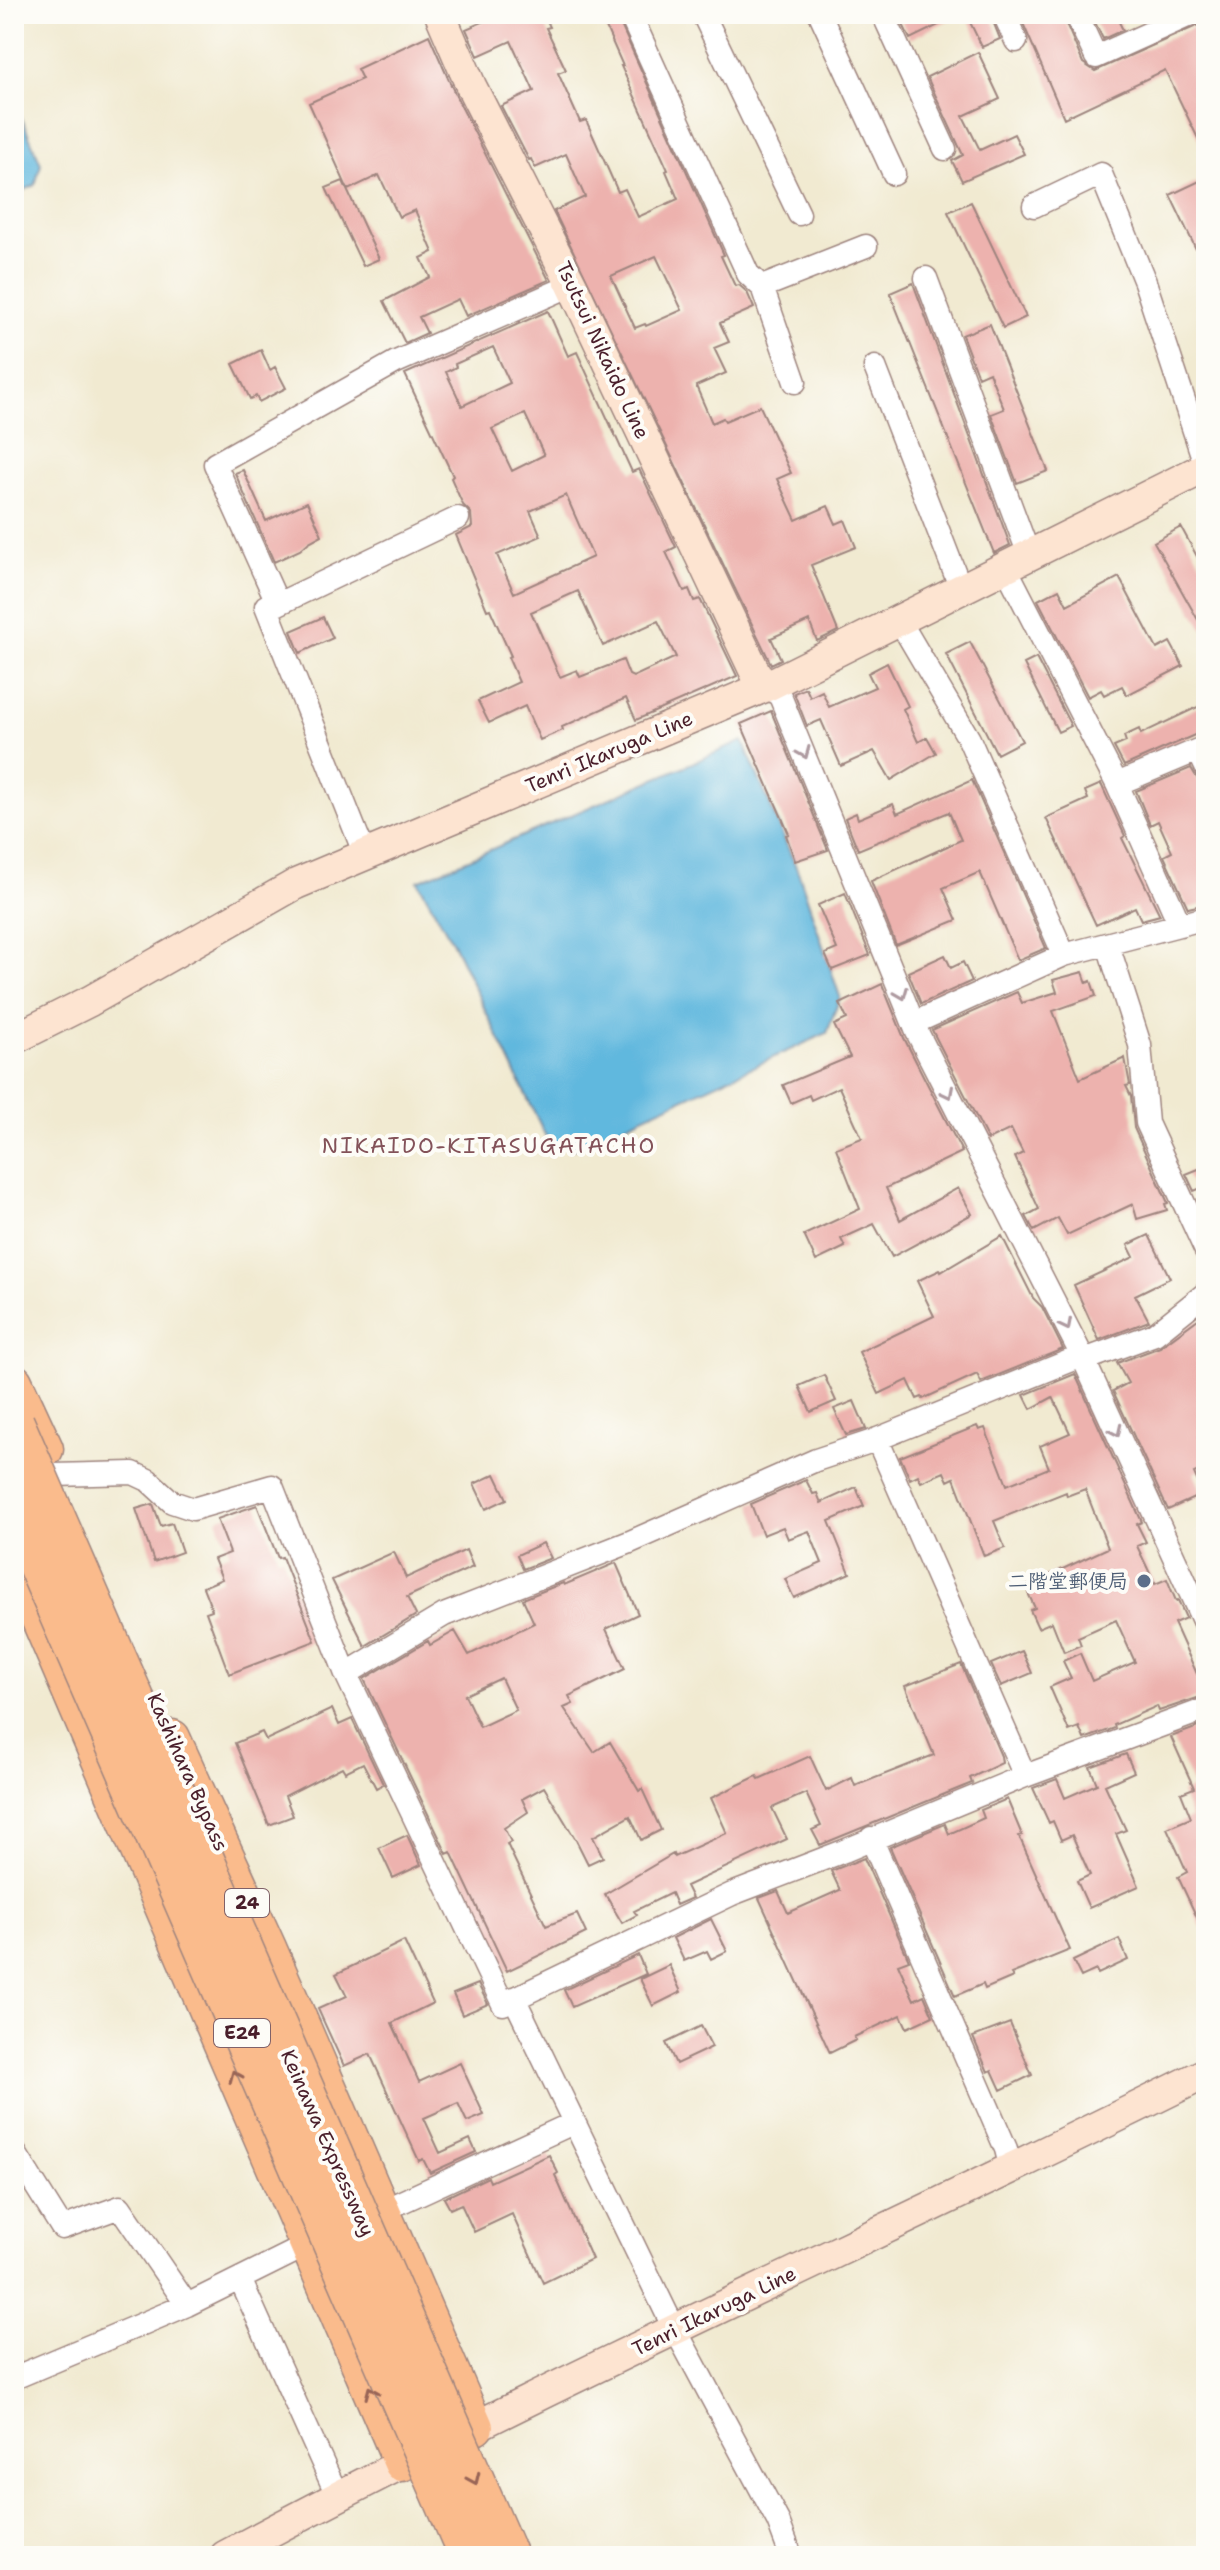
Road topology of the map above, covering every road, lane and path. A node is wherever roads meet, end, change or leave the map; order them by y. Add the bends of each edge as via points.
1 (630, 14) edge
2 (703, 14) edge
3 (820, 14) edge
4 (883, 14) edge
5 (1004, 14) edge
6 (1076, 14) edge
7 (1192, 14) edge
8 (447, 16) edge
9 (1016, 41) dead end
10 (945, 149) dead end
11 (894, 174) dead end
12 (1034, 206) dead end
13 (799, 214) dead end
14 (866, 246) dead end
15 (926, 278) dead end
16 (572, 285) junction
17 (762, 287) junction
18 (875, 367) dead end
19 (795, 382) dead end
20 (1206, 467) edge
21 (458, 518) dead end
22 (1017, 561) junction
23 (961, 589) junction
24 (278, 604) junction
25 (899, 620) junction
26 (767, 686) junction
27 (1206, 767) edge
28 (1117, 784) junction
29 (365, 855) junction
30 (1206, 918) edge
31 (1180, 925) junction
32 (1108, 945) junction
33 (1064, 955) junction
34 (914, 1023) junction
35 (14, 1039) edge
36 (1206, 1251) edge
37 (1206, 1293) edge
38 (1083, 1358) junction
39 (14, 1382) edge
40 (14, 1407) edge
41 (14, 1423) edge
42 (877, 1439) junction
43 (14, 1476) edge
44 (57, 1476) junction
45 (14, 1510) edge
46 (14, 1560) edge
47 (74, 1561) junction
48 (1206, 1627) edge
49 (346, 1674) junction
50 (1206, 1709) edge
51 (1025, 1776) junction
52 (871, 1838) junction
53 (514, 1998) junction
54 (1206, 2073) edge
55 (573, 2123) junction
56 (14, 2151) edge
57 (1011, 2170) junction
58 (381, 2211) junction
59 (308, 2244) junction
60 (240, 2279) junction
61 (187, 2305) junction
62 (675, 2329) junction
63 (14, 2378) edge
64 (475, 2427) junction
65 (402, 2463) junction
66 (337, 2495) junction
67 (225, 2556) edge
68 (469, 2556) edge
69 (507, 2556) edge
70 (791, 2556) edge

1 - 17 street via 748,274
2 - 13 street
3 - 11 street
4 - 10 street
5 - 9 street
6 - 7 street via 1096,57
8 - 16 main road, Tsutsui Nikaido Line via 471,86
12 - 20 street via 1101,174 1145,282
14 - 17 street
15 - 22 street
16 - 24 street via 396,362 215,464
16 - 26 main road, Tsutsui Nikaido Line via 756,674
17 - 19 street
18 - 23 street
20 - 22 main road, Tenri Ikaruga Line
21 - 24 street
22 - 23 main road, Tenri Ikaruga Line
22 - 28 street
23 - 25 main road, Tenri Ikaruga Line
24 - 29 street via 266,606
25 - 26 main road, Tenri Ikaruga Line
25 - 33 street via 969,739
26 - 29 main road, Tenri Ikaruga Line
26 -> 34 street via 780,696
27 - 28 street via 1198,750
28 - 31 street
29 - 35 main road, Tenri Ikaruga Line via 296,884
30 - 31 street
31 - 32 street
32 - 33 street
32 - 36 street via 1140,1045 1147,1123
33 - 34 street
34 -> 38 street
37 - 38 street via 1155,1334
38 - 42 street
38 -> 48 street
39 - 44 highway, Kashihara Bypass / 24
40 - 47 highway, bridge
41 - 47 highway, Keinawa Expressway / E24, bridge
42 - 49 street via 444,1615
42 - 51 street
43 - 44 street
44 - 49 street via 133,1473 172,1502 193,1509 272,1486
44 - 58 highway, Kashihara Bypass / 24
45 - 68 highway, Keinawa Expressway / E24, bridge
59 -> 46 highway
47 -> 69 highway, Keinawa Expressway / E24, bridge
49 - 53 street via 503,2004
50 - 51 street
51 - 52 street
52 - 53 street via 732,1894
52 - 57 street
53 - 55 street
54 - 57 main road, Tenri Ikaruga Line
55 - 58 street
55 - 62 street
56 - 61 street via 62,2228 120,2207
57 - 62 main road, Tenri Ikaruga Line
58 - 59 street
58 - 64 highway, Kashihara Bypass / 24
59 - 60 street
65 -> 59 highway
60 - 61 street
60 - 66 street
61 - 63 street
62 - 64 main road, Tenri Ikaruga Line
62 - 70 street via 778,2521
64 - 65 main road, Tenri Ikaruga Line
65 - 66 main road, Tenri Ikaruga Line
66 - 67 main road, Tenri Ikaruga Line

